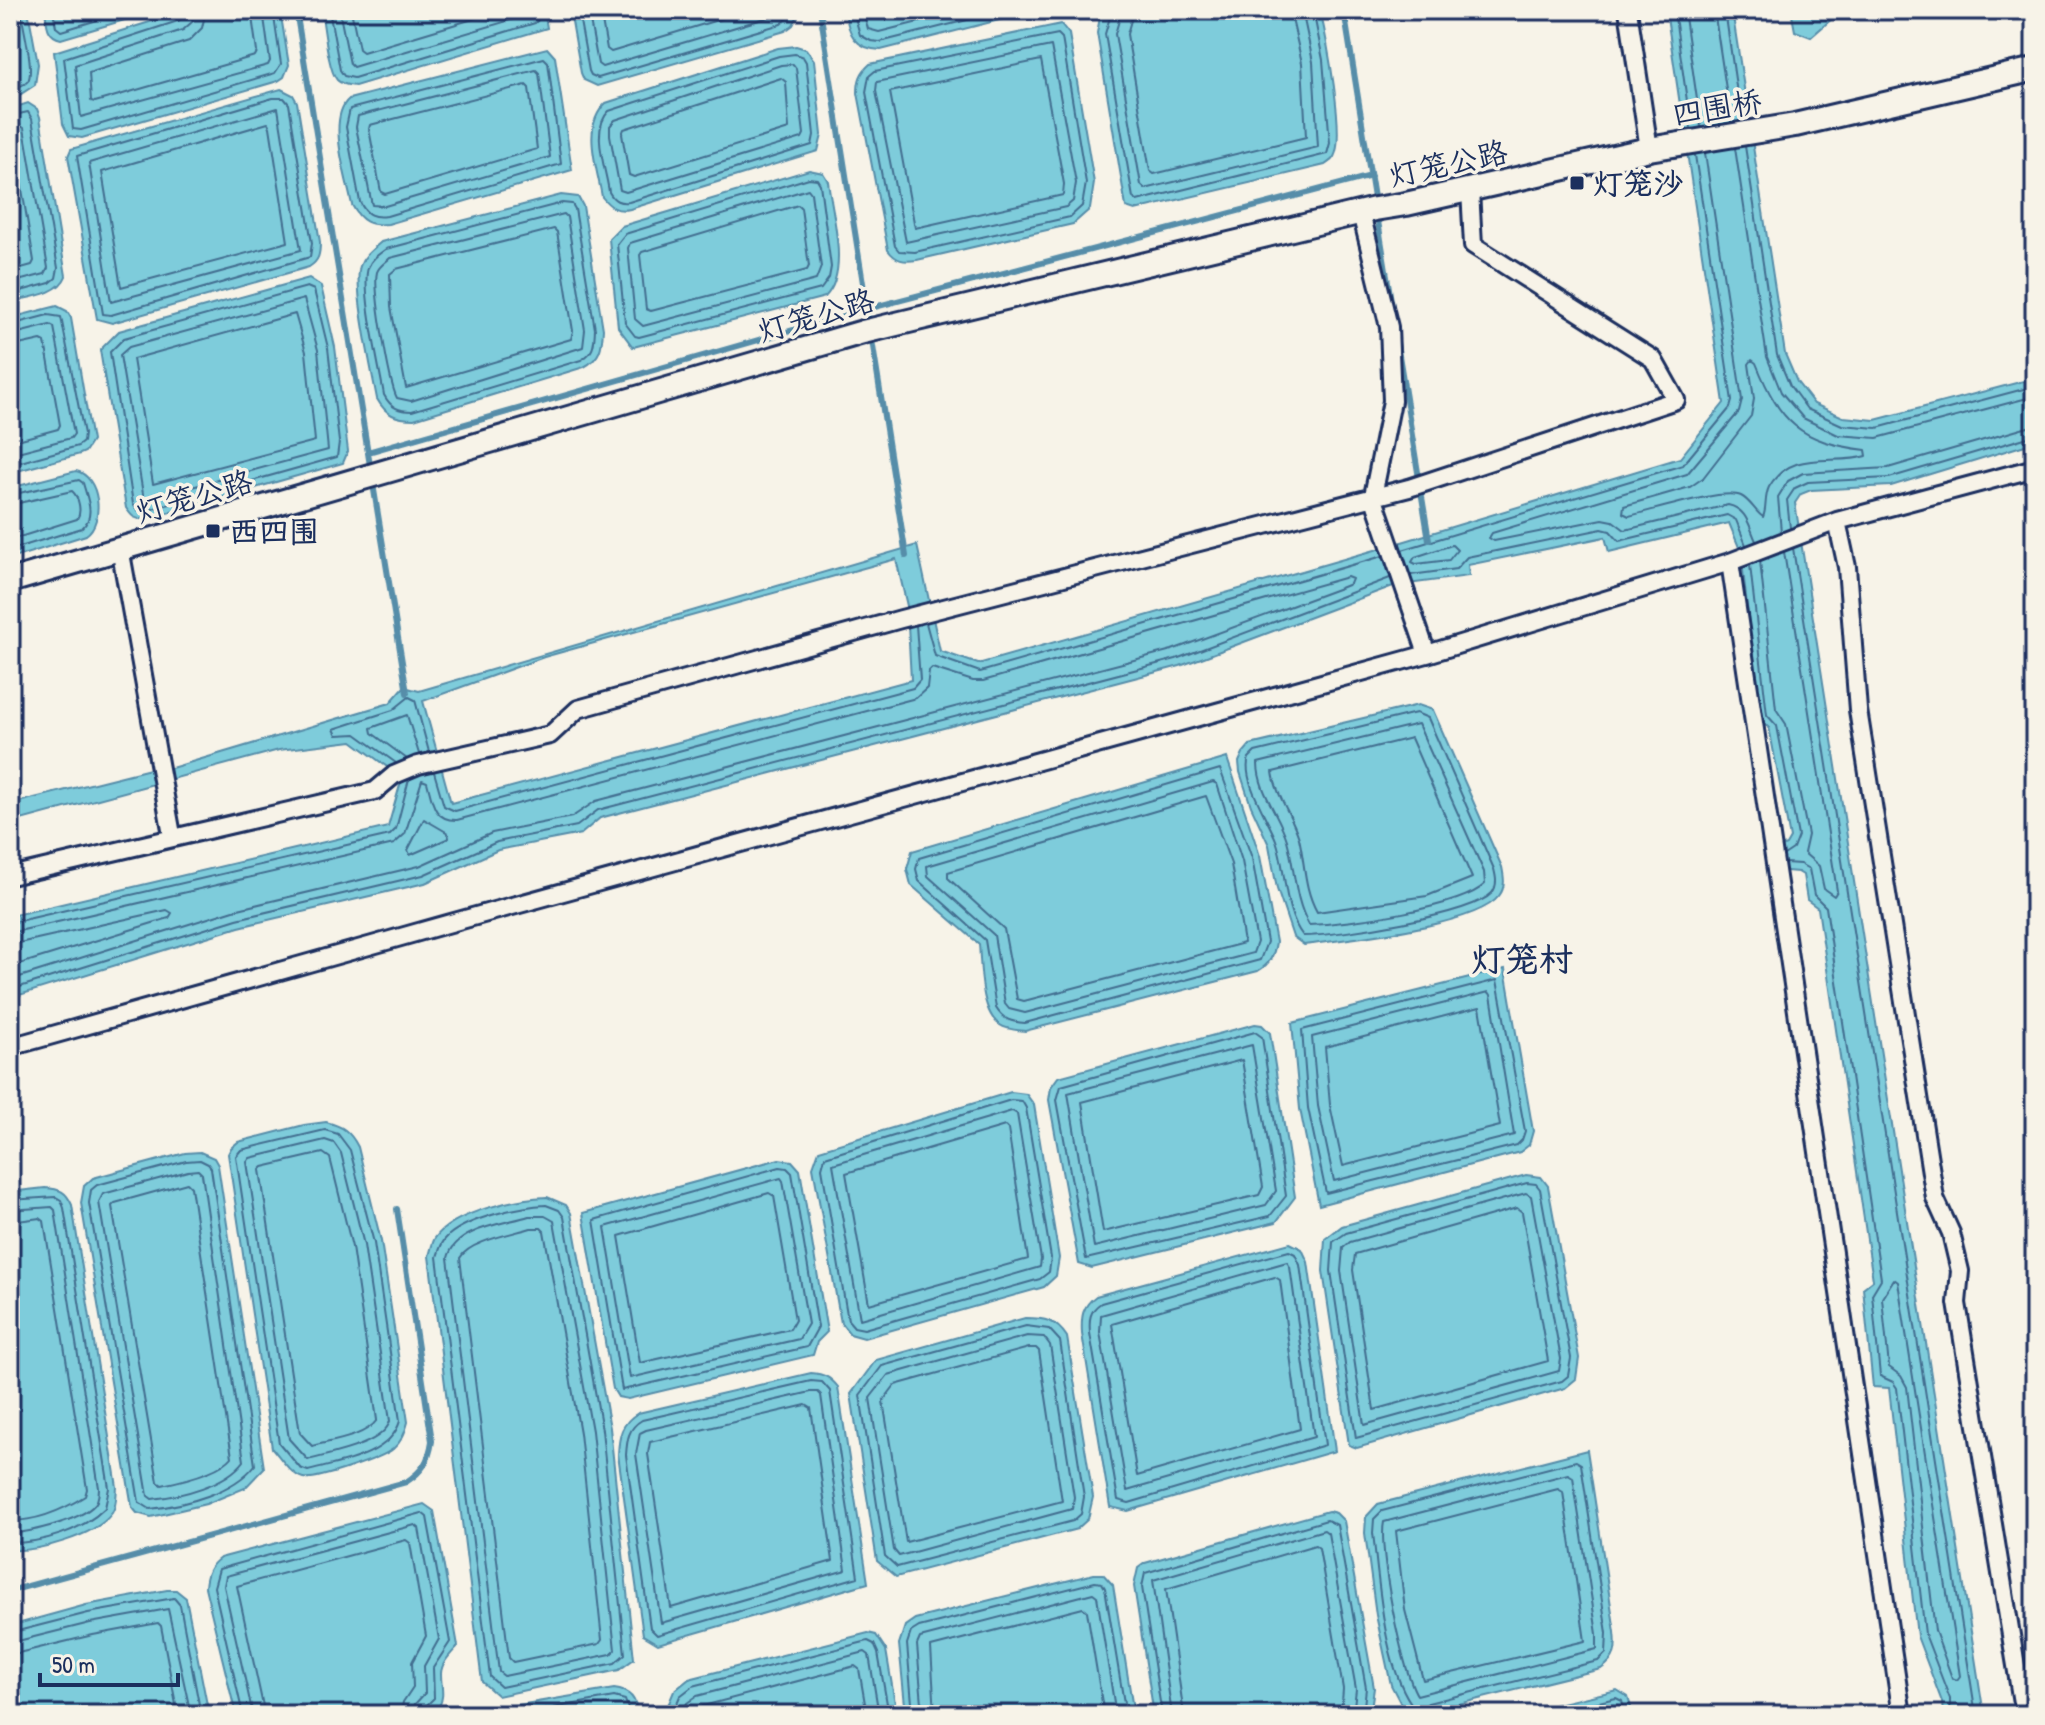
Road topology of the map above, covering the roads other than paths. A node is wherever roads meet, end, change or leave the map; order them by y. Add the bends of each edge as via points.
1 (1628, 10) edge
2 (2035, 69) edge
3 (1649, 149) junction
4 (1470, 190) junction
5 (1368, 211) junction
6 (2035, 468) edge
7 (1373, 496) junction
8 (1837, 521) junction
9 (120, 548) junction
10 (1730, 562) junction
11 (10, 581) edge
12 (1427, 654) junction
13 (172, 835) dead end
14 (10, 876) edge
15 (10, 1047) edge
16 (1902, 1715) edge
17 (2024, 1715) edge

1 - 3 street
2 - 3 street, 四围桥 via 1795,125
3 - 4 street, 灯笼公路
4 - 5 street, 灯笼公路
4 - 7 street via 1473,245 1653,359 1676,400
5 - 7 street via 1389,327 1392,401
5 - 9 street, 灯笼公路 via 873,330
6 - 8 street
7 - 12 street
7 - 14 street via 578,709 550,735 418,765 375,791
8 - 10 street
8 - 17 street via 1847,567 1858,710 1935,1198 1960,1271 1957,1303
9 - 11 street, 灯笼公路
9 - 13 street
10 - 12 street
10 - 16 street
12 - 15 street

